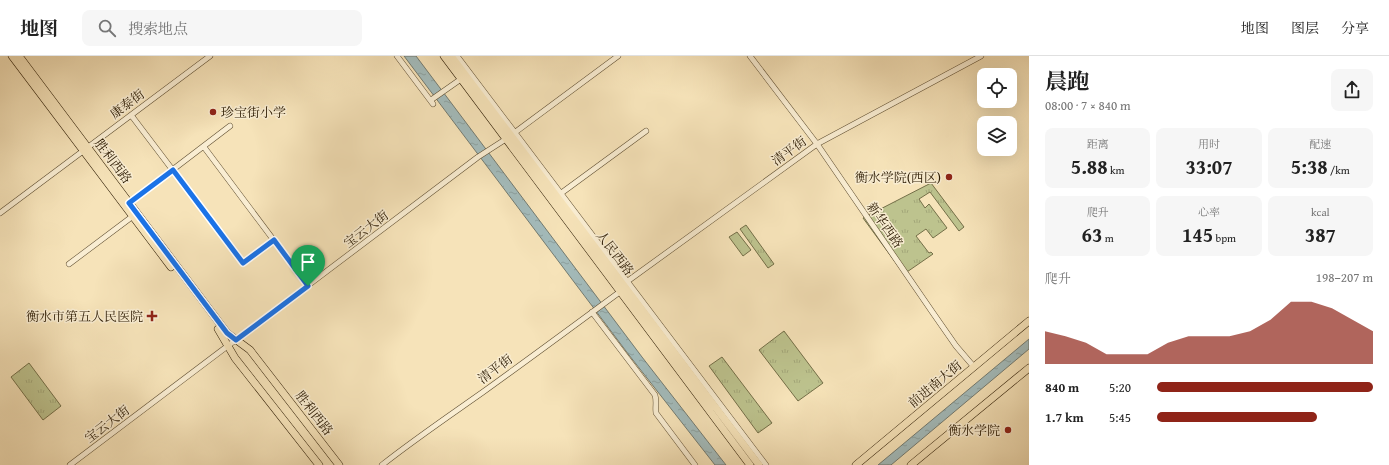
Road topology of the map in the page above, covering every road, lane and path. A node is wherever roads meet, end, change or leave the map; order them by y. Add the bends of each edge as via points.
1 (12, 56) edge
2 (19, 56) edge
3 (210, 56) edge
4 (397, 56) edge
5 (444, 56) edge
6 (451, 56) edge
7 (457, 56) edge
8 (618, 56) edge
9 (750, 56) edge
10 (981, 56) edge
11 (461, 79) junction
12 (131, 115) junction
13 (230, 126) dead end
14 (646, 131) dead end
15 (511, 136) junction
16 (817, 144) junction
17 (204, 147) junction
18 (85, 149) junction
19 (173, 170) junction
20 (559, 195) junction
21 (129, 203) junction
22 (0, 213) edge
23 (133, 216) junction
24 (274, 240) junction
25 (69, 264) dead end
26 (308, 286) junction
27 (624, 286) junction
28 (593, 311) junction
29 (1029, 321) edge
30 (236, 340) junction
31 (229, 346) junction
32 (974, 367) junction
33 (1029, 368) edge
34 (70, 465) edge
35 (319, 465) edge
36 (340, 465) edge
37 (382, 465) edge
38 (696, 465) edge
39 (750, 465) edge
40 (759, 465) edge
41 (766, 465) edge
42 (856, 465) edge
43 (911, 465) edge

1 - 18 main road, 胜利西路
2 - 18 main road, 胜利西路
3 - 12 street, 康泰街
4 - 11 street via 432,101
5 - 11 main road, 人民西路
6 - 15 main road, 人民西路
7 - 15 street
8 - 15 street, 宝云大街
9 - 16 street, 新华西路
10 - 16 street, 清平街
11 - 15 main road, 人民西路
12 - 18 street, 康泰街
12 - 19 street
13 - 17 street
14 - 20 street
15 - 20 main road, 人民西路
15 - 26 street, 宝云大街 via 478,157
15 - 27 main road, 人民西路
16 - 27 street, 清平街
16 - 32 street, 新华西路 via 932,313
17 - 19 street
17 - 24 street
18 - 21 main road, 胜利西路
18 - 22 street, 康泰街
18 - 23 main road, 胜利西路
19 - 21 street
19 - 24 street via 243,263
20 - 27 main road, 人民西路
21 - 30 main road, 胜利西路 via 227,333
23 - 25 street
23 - 31 main road, 胜利西路
24 - 26 street
26 - 30 street, 宝云大街
27 - 28 street, 清平街
27 - 39 main road, 人民西路
27 - 40 main road, 人民西路
27 - 41 street
28 - 37 street, 清平街
28 - 38 street via 655,395 656,414
29 - 32 main road, 前进南大街
30 - 31 street, 宝云大街
30 - 36 main road, 胜利西路 via 250,350
31 - 34 street, 宝云大街
31 - 35 main road, 胜利西路
32 - 42 main road, 前进南大街
33 - 43 main road

